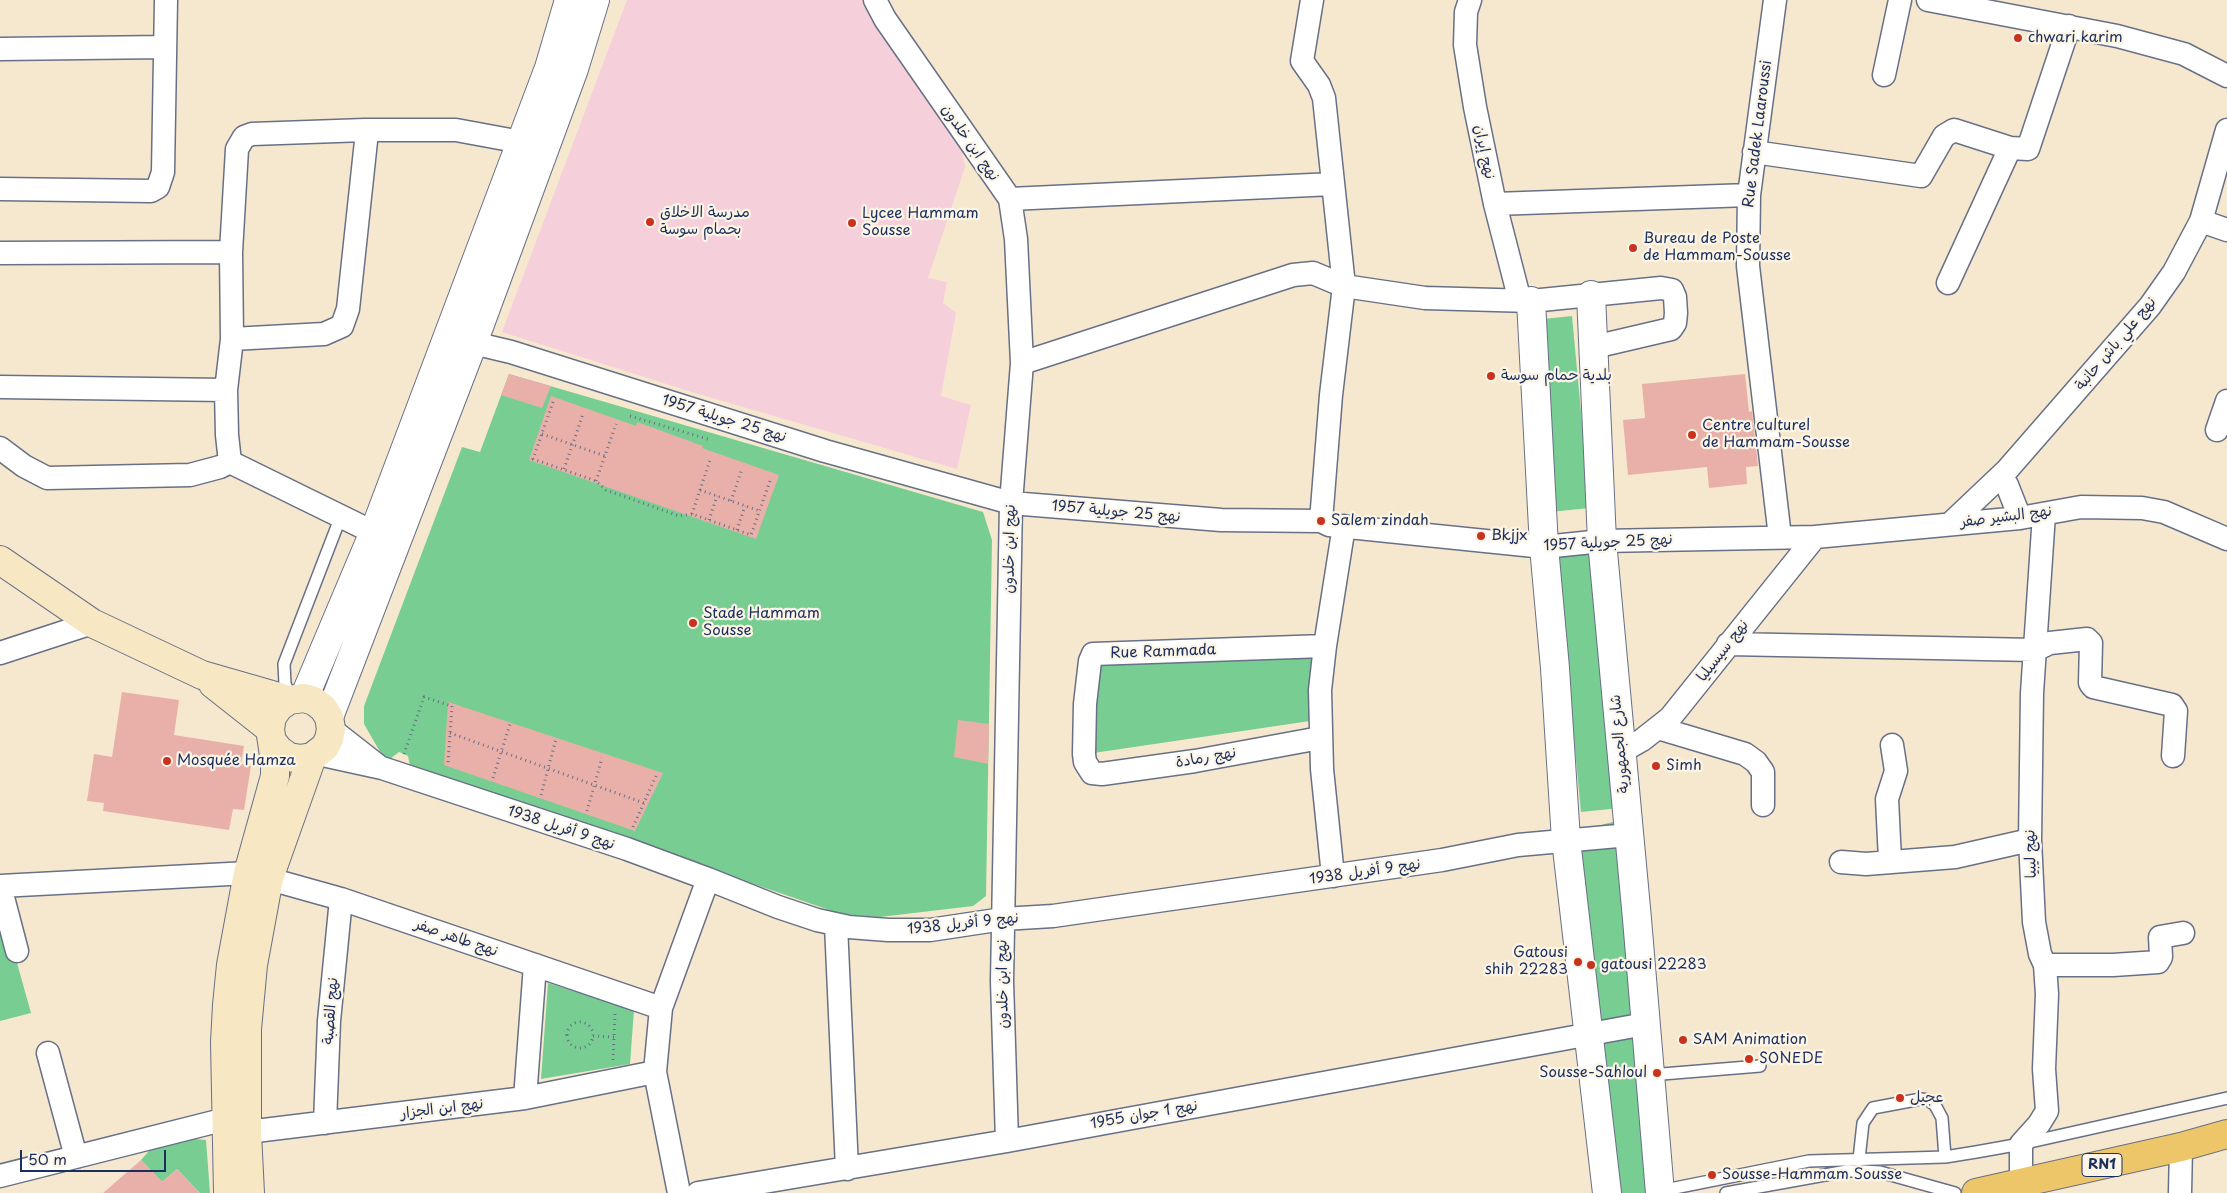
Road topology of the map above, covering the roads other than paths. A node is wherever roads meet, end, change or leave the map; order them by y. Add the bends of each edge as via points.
1 (166, 0) edge
2 (570, 0) edge
3 (595, 0) edge
4 (875, 0) edge
5 (1312, 0) edge
6 (1470, 0) edge
7 (1775, 0) edge
8 (1900, 0) edge
9 (1928, 0) edge
10 (2069, 26) junction
11 (165, 47) junction
12 (0, 49) edge
13 (1884, 75) dead end
14 (2227, 76) edge
15 (2227, 130) edge
16 (366, 141) dead end
17 (521, 142) junction
18 (2010, 148) junction
19 (1754, 152) junction
20 (1333, 184) junction
21 (0, 189) edge
22 (1749, 195) junction
23 (1010, 199) junction
24 (1495, 204) junction
25 (2202, 221) junction
26 (2227, 230) edge
27 (232, 252) junction
28 (0, 253) edge
29 (1948, 283) dead end
30 (1344, 286) junction
31 (1591, 295) junction
32 (1526, 301) junction
33 (232, 339) junction
34 (473, 343) junction
35 (1594, 347) junction
36 (1022, 363) junction
37 (0, 388) edge
38 (226, 390) junction
39 (2227, 401) edge
40 (2217, 430) dead end
41 (0, 448) edge
42 (230, 462) junction
43 (2001, 476) junction
44 (1011, 504) junction
45 (2044, 514) junction
46 (341, 516) junction
47 (2020, 518) junction
48 (1321, 521) junction
49 (1950, 524) junction
50 (1344, 526) junction
51 (1780, 537) junction
52 (1816, 537) junction
53 (385, 538) junction
54 (2227, 539) edge
55 (1602, 542) junction
56 (1544, 547) junction
57 (0, 560) edge
58 (92, 623) junction
59 (1728, 644) junction
60 (1325, 646) junction
61 (2035, 650) junction
62 (0, 653) edge
63 (202, 675) junction
64 (295, 700) junction
65 (330, 723) junction
66 (1658, 728) junction
67 (271, 735) junction
68 (1320, 738) junction
69 (1892, 745) dead end
70 (1621, 752) junction
71 (315, 755) junction
72 (2172, 756) dead end
73 (389, 771) junction
74 (1092, 773) joint
75 (1763, 805) dead end
76 (1629, 835) junction
77 (1566, 840) junction
78 (2030, 840) junction
79 (1890, 860) junction
80 (1841, 862) dead end
81 (259, 876) junction
82 (1332, 876) junction
83 (708, 878) junction
84 (0, 886) edge
85 (340, 899) junction
86 (1003, 919) junction
87 (836, 925) junction
88 (2184, 933) dead end
89 (17, 951) dead end
90 (535, 964) junction
91 (2044, 965) junction
92 (661, 1008) junction
93 (1645, 1024) junction
94 (1589, 1033) junction
95 (48, 1053) dead end
96 (1760, 1066) dead end
97 (655, 1072) junction
98 (1650, 1075) junction
99 (525, 1098) junction
100 (2227, 1098) edge
101 (325, 1123) junction
102 (233, 1129) junction
103 (2227, 1134) edge
104 (1007, 1140) junction
105 (2021, 1144) junction
106 (2181, 1147) junction
107 (76, 1157) junction
108 (1945, 1157) junction
109 (1859, 1159) junction
110 (847, 1169) junction
111 (0, 1176) edge
112 (2021, 1184) junction
113 (1660, 1192) edge
114 (228, 1193) edge
115 (250, 1193) edge
116 (679, 1193) edge
117 (698, 1193) edge
118 (1607, 1193) edge
119 (1726, 1193) edge
120 (1956, 1193) edge
121 (1976, 1193) edge
122 (2180, 1193) edge

1 - 11 street
2 - 17 street
3 - 34 street via 574,69
4 - 23 street, نهج ابن خلدون via 885,20
5 - 20 street via 1302,60 1324,98
6 - 24 street, نهج إيران via 1466,12 1465,45
7 - 19 street, Rue Sadek Laaroussi
8 - 13 street
9 - 10 street
10 - 14 street via 2184,54
10 - 18 street via 2030,146 2026,150
11 - 12 street
11 - 21 street via 162,172 158,187 151,191
15 - 25 street, نهج علي باش حانبة
16 - 33 street via 348,309 342,326 324,334
17 - 27 street via 432,129 252,134 244,137 237,149
17 - 53 street
18 - 19 street via 1954,130 1944,136 1920,176
18 - 29 street
19 - 22 street, Rue Sadek Laaroussi
20 - 23 street
20 - 30 street
22 - 24 street
22 - 51 street, Rue Sadek Laaroussi via 1751,300
23 - 36 street, نهج ابن خلدون via 1016,239
24 - 32 street, نهج إيران
25 - 26 street
25 - 43 street, نهج علي باش حانبة via 2174,272 2150,306
27 - 28 street
27 - 33 street
30 - 32 street via 1425,298
30 - 36 street via 1313,273 1293,275
30 - 48 street
31 - 32 street
31 - 35 street, شارع الجمهورية
31 - 35 street via 1668,288 1676,306 1675,323 1671,329
32 - 56 street
33 - 38 street
34 - 44 street, نهج 25 جويلية 1957 via 511,352 825,451
34 - 53 street
35 - 55 street, شارع الجمهورية
36 - 44 street, نهج ابن خلدون
37 - 38 street
38 - 42 street
39 - 40 street
41 - 42 street via 46,478 190,475
42 - 46 street
43 - 47 street
43 - 49 street, نهج علي باش حانبة
44 - 48 street, نهج 25 جويلية 1957 via 1221,520
44 - 86 street, نهج ابن خلدون
45 - 47 street, نهج البشير صفر
45 - 54 street, نهج البشير صفر via 2081,507 2153,509
45 - 61 street, نهج ليبيا
46 - 53 street
46 - 64 lane via 284,664 285,684
47 - 49 street, نهج البشير صفر
48 - 50 street, نهج 25 جويلية 1957
49 - 52 street, نهج البشير صفر
50 - 56 street, نهج 25 جويلية 1957
50 - 60 street
51 - 52 street, نهج البشير صفر
51 - 55 street, نهج 25 جويلية 1957
52 - 59 street, نهج سيسيليا
53 - 64 street
53 - 65 street
55 - 56 street, نهج 25 جويلية 1957
55 - 70 street, شارع الجمهورية
56 - 77 street
57 - 58 main road
58 - 62 street
58 - 63 main road
59 - 61 street
59 - 66 street, نهج سيسيليا via 1682,705
60 - 68 street via 1320,690
60 - 74 street, Rue Rammada via 1093,654 1085,704 1084,754
61 - 72 street via 2050,643 2087,639 2092,643 2090,683 2093,687 2172,705 2176,711
61 - 78 street, نهج ليبيا
63 - 64 main road
63 - 67 main road
64 - 65 main road via 314,701 323,708
64 - 67 main road via 279,707 272,717
65 - 71 main road via 325,747
65 - 73 street
66 - 70 street, نهج سيسيليا
66 - 75 street via 1745,754 1756,762 1763,772
67 - 71 main road via 279,750 289,757 300,759
67 - 81 main road via 275,776
68 - 74 street, نهج رمادة via 1195,761
68 - 82 street
69 - 79 street via 1896,772 1887,799
70 - 76 street, شارع الجمهورية
71 - 73 street
71 - 81 main road
73 - 83 street, نهج 9 أفريل 1938
76 - 77 street, نهج 9 أفريل 1938
76 - 93 street, شارع الجمهورية
77 - 82 street, نهج 9 أفريل 1938
77 - 94 street
78 - 79 street via 1955,857
78 - 91 street, نهج ليبيا via 2034,922
79 - 80 street via 1866,864
81 - 84 street, نهج طاهر صفر
81 - 85 street, نهج طاهر صفر
81 - 102 main road via 231,965 227,1005
82 - 86 street, نهج 9 أفريل 1938 via 1053,916
83 - 87 street, نهج 9 أفريل 1938 via 778,907
83 - 92 street
84 - 89 street
85 - 90 street, نهج طاهر صفر
85 - 101 street, نهج القصبة via 329,1021
86 - 87 street, نهج 9 أفريل 1938 via 930,930
86 - 104 street, نهج ابن خلدون
87 - 110 street
88 - 91 street via 2160,938 2161,957 2158,962
90 - 92 street, نهج طاهر صفر
90 - 99 street
91 - 105 street, نهج ليبيا via 2047,1110
92 - 97 street
93 - 94 street, نهج 1 جوان 1955
93 - 98 street, شارع الجمهورية
94 - 104 street, نهج 1 جوان 1955
94 - 118 street
95 - 107 street
96 - 98 lane
97 - 99 street, نهج ابن الجزار
97 - 116 street
98 - 113 street, شارع الجمهورية
99 - 101 street, نهج ابن الجزار
100 - 105 lane
101 - 102 street, نهج ابن الجزار
102 - 107 street, نهج ابن الجزار
102 - 114 main road
102 - 115 main road
103 - 106 main road, RN1
104 - 110 street, نهج 1 جوان 1955
105 - 108 lane
105 - 112 street
106 - 112 main road, RN1
106 - 122 street
107 - 111 street, نهج ابن الجزار
108 - 109 lane
108 - 109 lane via 1942,1118 1935,1105 1921,1099 1873,1108 1863,1123
109 - 113 lane via 1809,1161
110 - 117 street, نهج 1 جوان 1955
112 - 121 main road, RN1
119 - 120 lane via 1864,1170

